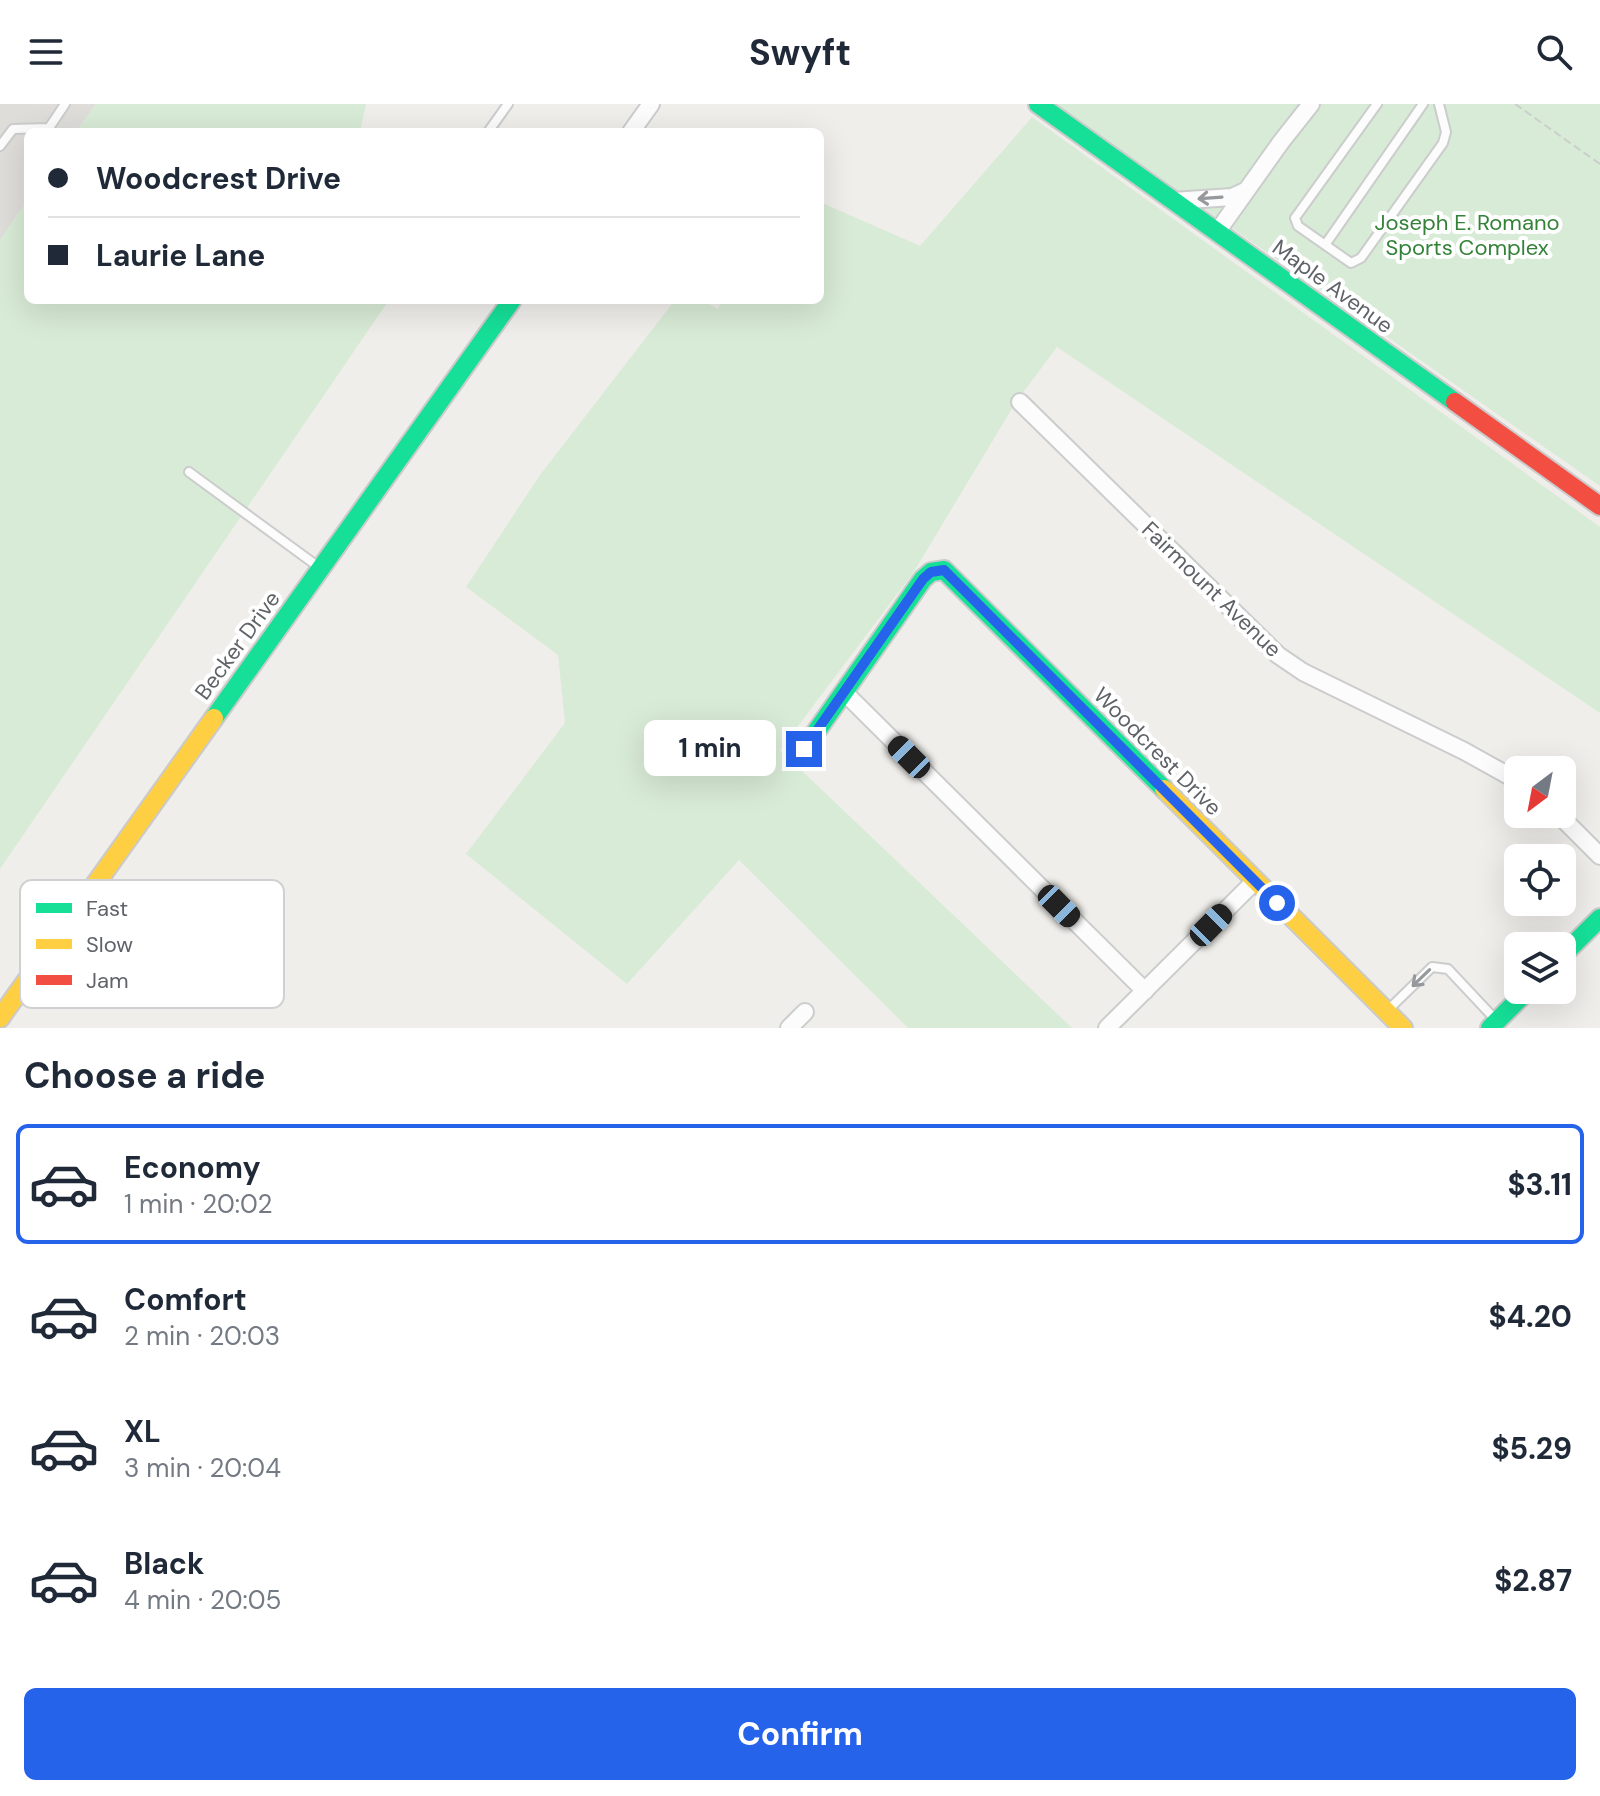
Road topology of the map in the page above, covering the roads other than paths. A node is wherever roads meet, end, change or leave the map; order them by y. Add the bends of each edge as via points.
1 (65, 104) edge
2 (508, 104) edge
3 (651, 104) edge
4 (1038, 104) edge
5 (1311, 104) edge
6 (1377, 104) edge
7 (1423, 104) edge
8 (1439, 104) edge
9 (49, 128) edge
10 (491, 128) edge
11 (634, 128) edge
12 (24, 129) edge
13 (0, 146) edge
14 (1245, 191) junction
15 (1173, 201) junction
16 (1217, 232) junction
17 (1325, 245) junction
18 (509, 304) edge
19 (1020, 402) dead end
20 (189, 472) dead end
21 (1600, 506) edge
22 (321, 569) junction
23 (845, 693) junction
24 (804, 749) dead end
25 (1504, 773) edge
26 (1572, 828) edge
27 (1600, 856) edge
28 (99, 880) edge
29 (1255, 881) junction
30 (1600, 918) edge
31 (1576, 942) edge
32 (20, 990) edge
33 (1145, 991) junction
34 (1514, 1004) edge
35 (1386, 1011) junction
36 (805, 1012) dead end
37 (0, 1018) edge
38 (1494, 1025) edge
39 (789, 1028) edge
40 (1107, 1028) edge
41 (1403, 1028) edge

1 - 9 lane
2 - 10 lane
3 - 11 street
4 - 15 street, Maple Avenue
5 - 14 street
6 - 17 lane via 1295,218
7 - 17 lane
8 - 17 lane via 1446,132 1443,143 1361,258 1351,263
12 - 13 lane via 13,129
14 -> 15 street via 1232,197
14 - 16 street
15 - 16 street, Maple Avenue
16 - 21 street, Maple Avenue
18 - 22 street, Becker Drive
19 - 25 street, Fairmount Avenue via 1278,655
20 - 22 lane
22 - 28 street, Becker Drive
23 - 24 street
23 - 29 street, Woodcrest Drive via 923,579 944,570
23 - 33 street
26 - 27 street
29 - 33 street
29 - 35 street, Woodcrest Drive
30 - 31 street
32 - 37 street, Becker Drive
33 - 40 street
34 - 38 street
38 -> 35 lane via 1448,969 1440,967 1432,967
35 - 41 street, Woodcrest Drive
36 - 39 street

